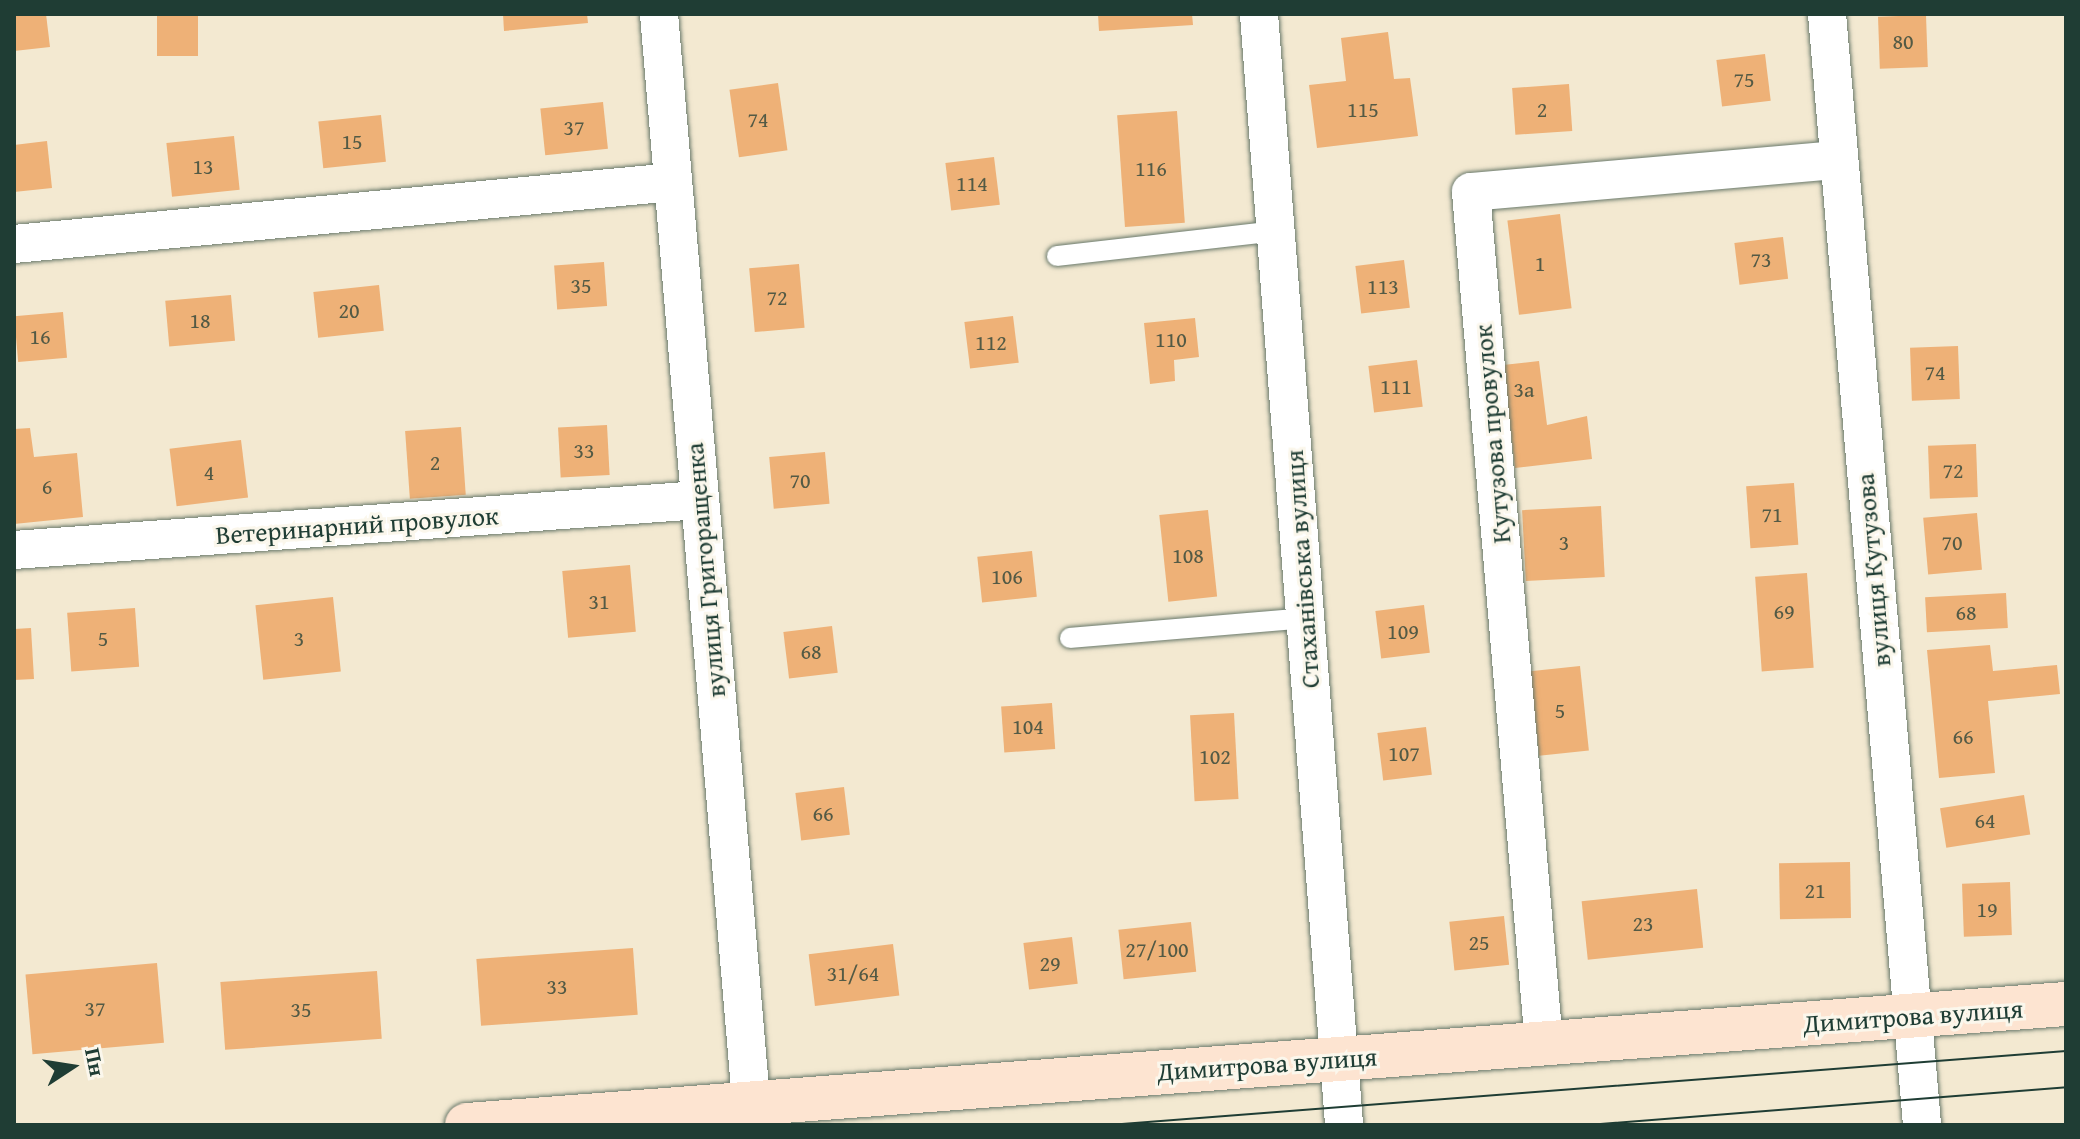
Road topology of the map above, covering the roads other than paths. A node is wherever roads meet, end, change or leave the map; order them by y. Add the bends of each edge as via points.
1 (659, 14) edge
2 (1259, 14) edge
3 (1827, 14) edge
4 (1839, 160) junction
5 (673, 182) junction
6 (1276, 231) junction
7 (14, 244) edge
8 (1057, 256) dead end
9 (700, 500) junction
10 (14, 550) edge
11 (1306, 618) junction
12 (1070, 638) dead end
13 (2066, 1004) edge
14 (1910, 1017) junction
15 (1544, 1044) junction
16 (1340, 1059) junction
17 (752, 1114) edge
18 (467, 1125) edge
19 (1344, 1125) edge
20 (1922, 1125) edge

1 - 5 street, вулиця Григоращенка
2 - 6 street, Стаханівська вулиця
3 - 4 street, вулиця Кутузова
4 - 14 street, вулиця Кутузова
4 - 15 street, Кутузова провулок via 1471,192
5 - 7 street
5 - 9 street, вулиця Григоращенка
6 - 8 lane
6 - 11 street, Стаханівська вулиця
9 - 10 street, Ветеринарний провулок
9 - 17 street, вулиця Григоращенка
11 - 12 lane
11 - 16 street, Стаханівська вулиця
13 - 14 street, Димитрова вулиця
14 - 15 street, Димитрова вулиця
14 - 20 street, вулиця Кутузова
15 - 16 street, Димитрова вулиця
16 - 17 street, Димитрова вулиця
16 - 19 street, Стаханівська вулиця
17 - 18 street, Димитрова вулиця

